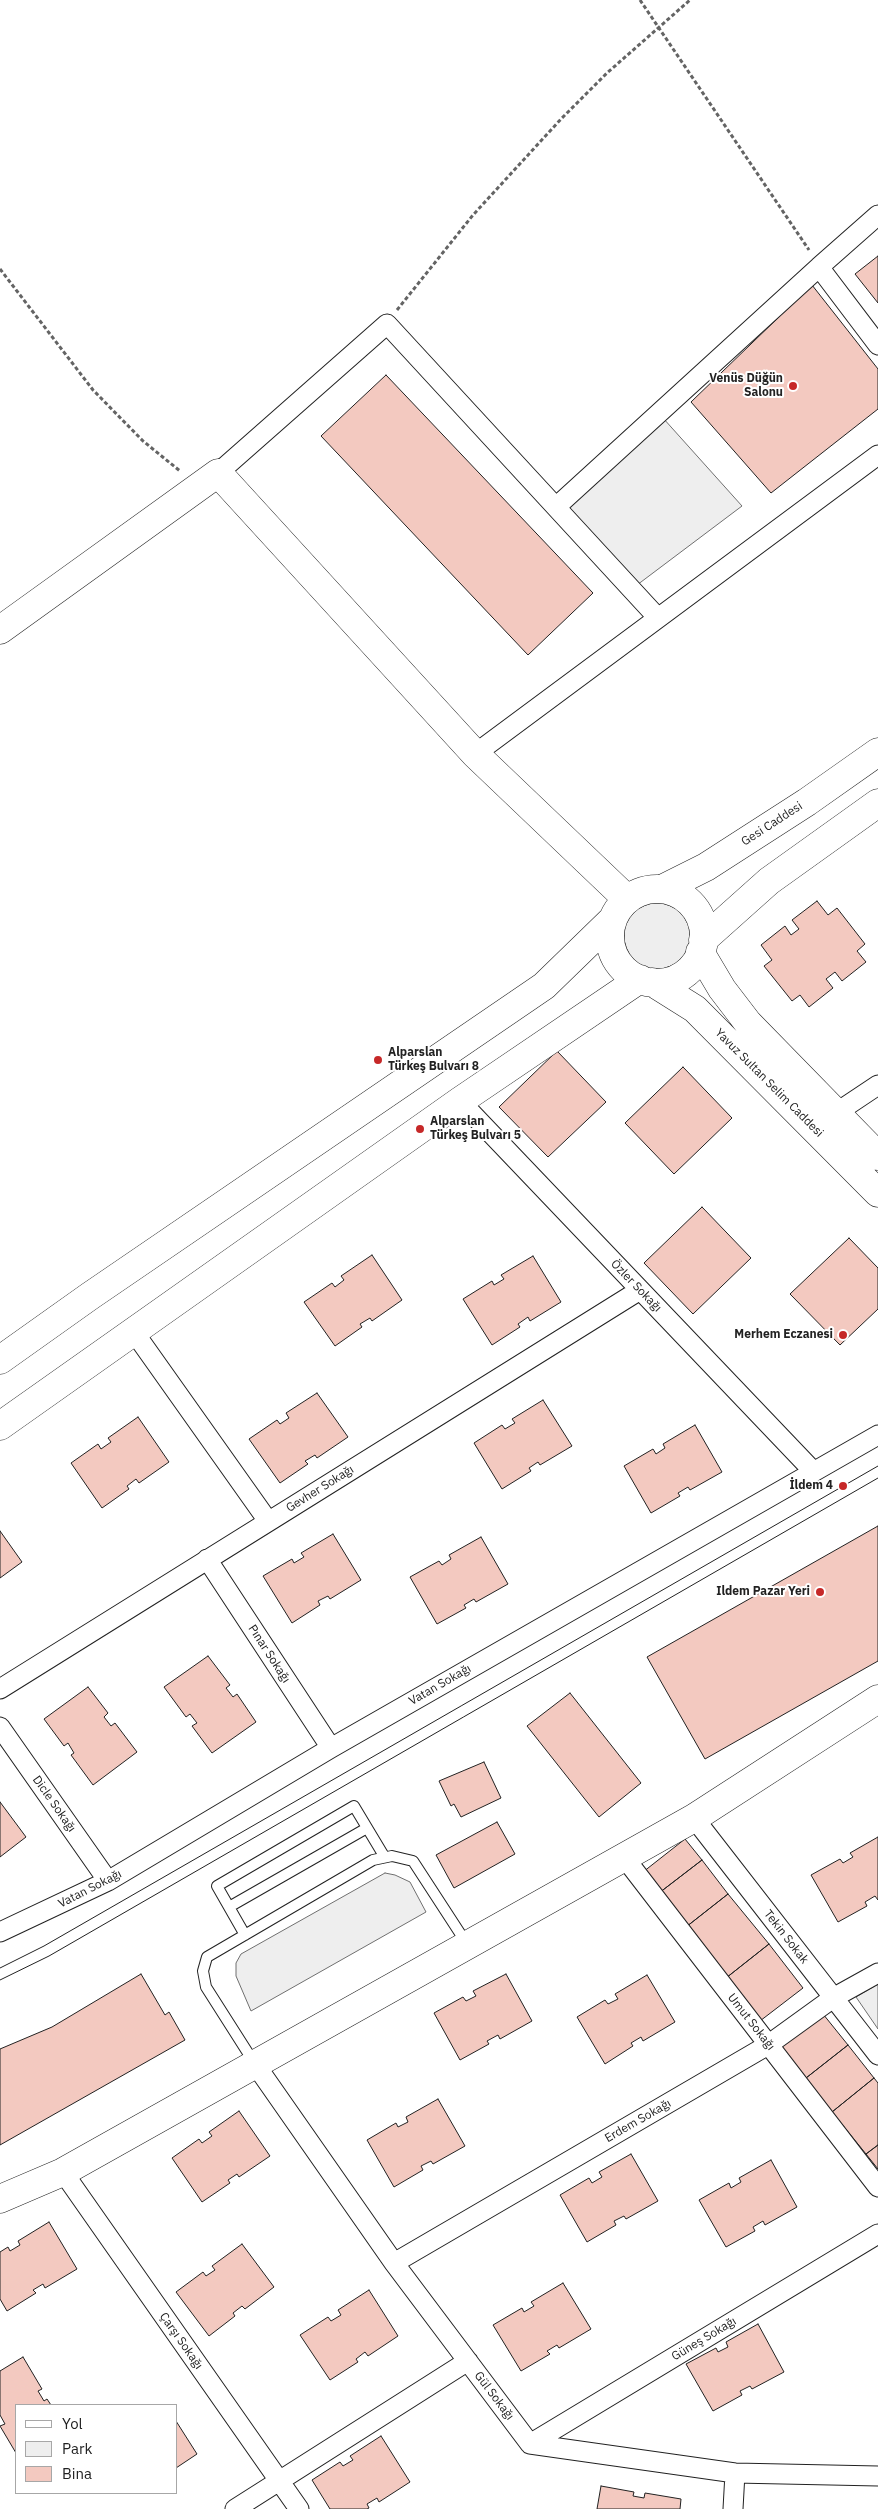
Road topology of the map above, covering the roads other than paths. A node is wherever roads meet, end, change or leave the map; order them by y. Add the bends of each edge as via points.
1 (878, 215) edge
2 (819, 266) junction
3 (878, 345) edge
4 (878, 455) edge
5 (209, 480) junction
6 (556, 507) junction
7 (658, 618) junction
8 (0, 630) edge
9 (878, 752) edge
10 (475, 754) junction
11 (878, 803) edge
12 (662, 889) junction
13 (620, 909) junction
14 (702, 946) junction
15 (646, 981) junction
16 (878, 1085) edge
17 (460, 1101) junction
18 (836, 1113) junction
19 (878, 1156) edge
20 (878, 1193) edge
21 (640, 1290) junction
22 (134, 1332) junction
23 (0, 1360) edge
24 (0, 1426) edge
25 (878, 1435) edge
26 (813, 1471) junction
27 (268, 1521) junction
28 (207, 1559) junction
29 (0, 1689) edge
30 (878, 1699) edge
31 (0, 1727) edge
32 (331, 1748) junction
33 (694, 1818) junction
34 (367, 1828) junction
35 (384, 1856) junction
36 (624, 1857) junction
37 (108, 1881) junction
38 (229, 1907) junction
39 (0, 1932) edge
40 (245, 1934) junction
41 (467, 1945) junction
42 (878, 1973) edge
43 (833, 1998) junction
44 (768, 2045) junction
45 (878, 2055) edge
46 (255, 2064) junction
47 (63, 2172) junction
48 (878, 2187) edge
49 (0, 2199) edge
50 (0, 2220) edge
51 (878, 2234) edge
52 (394, 2263) junction
53 (468, 2361) junction
54 (530, 2444) junction
55 (735, 2473) junction
56 (878, 2476) edge
57 (280, 2481) junction
58 (235, 2509) edge
59 (299, 2509) edge
60 (733, 2509) edge

1 - 2 street
2 - 3 street
2 - 6 street
4 - 7 street
5 - 6 street via 386,324
5 - 8 main road
5 - 10 main road
6 - 7 street
7 - 10 street
9 - 12 main road, Gesi Caddesi via 706,867
10 - 13 main road
11 - 14 main road via 769,881
12 - 13 main road via 649,889
12 - 14 main road via 684,898 693,906 700,916
13 - 15 main road via 610,931 614,955 620,965
13 - 23 main road via 544,986
14 - 15 main road via 686,972 676,978
14 - 18 main road via 722,989 748,1023
15 - 17 main road
15 - 20 main road, Yavuz Sultan Selim Caddesi via 695,1008
16 - 18 street
17 - 21 street, Özler Sokağı
17 - 22 main road
18 - 19 main road
21 - 26 street, Özler Sokağı
21 - 27 street, Gevher Sokağı
22 - 24 main road
22 - 27 street
25 - 26 street, Vatan Sokağı
26 - 32 street, Vatan Sokağı
27 - 28 street, Gevher Sokağı
28 - 29 street, Gevher Sokağı
28 - 32 street, Pınar Sokağı
30 - 33 main road
31 - 37 street, Dicle Sokağı
32 - 37 street, Vatan Sokağı
33 - 36 main road
33 - 43 street, Tekin Sokak
34 - 35 lane
34 - 38 lane
34 - 38 lane via 354,1806 217,1886
35 - 40 lane
35 - 41 lane via 413,1861
36 - 41 main road
36 - 44 street, Umut Sokağı
37 - 39 street, Vatan Sokağı
38 - 40 lane
40 - 46 lane via 207,1957 204,1979 210,1994
41 - 46 main road
42 - 43 street, Erdem Sokağı
43 - 44 street, Erdem Sokağı
43 - 45 street, Tekin Sokak
44 - 48 street, Umut Sokağı
44 - 52 street, Erdem Sokağı
46 - 47 main road
46 - 52 street, Gül Sokağı
47 - 49 main road
47 - 50 main road
47 - 57 street, Çarşı Sokağı
51 - 54 street, Güneş Sokağı
52 - 53 street, Gül Sokağı
53 - 54 street, Gül Sokağı
53 - 57 street
54 - 55 street
55 - 56 street
55 - 60 street
57 - 58 street
57 - 59 street, Çarşı Sokağı

